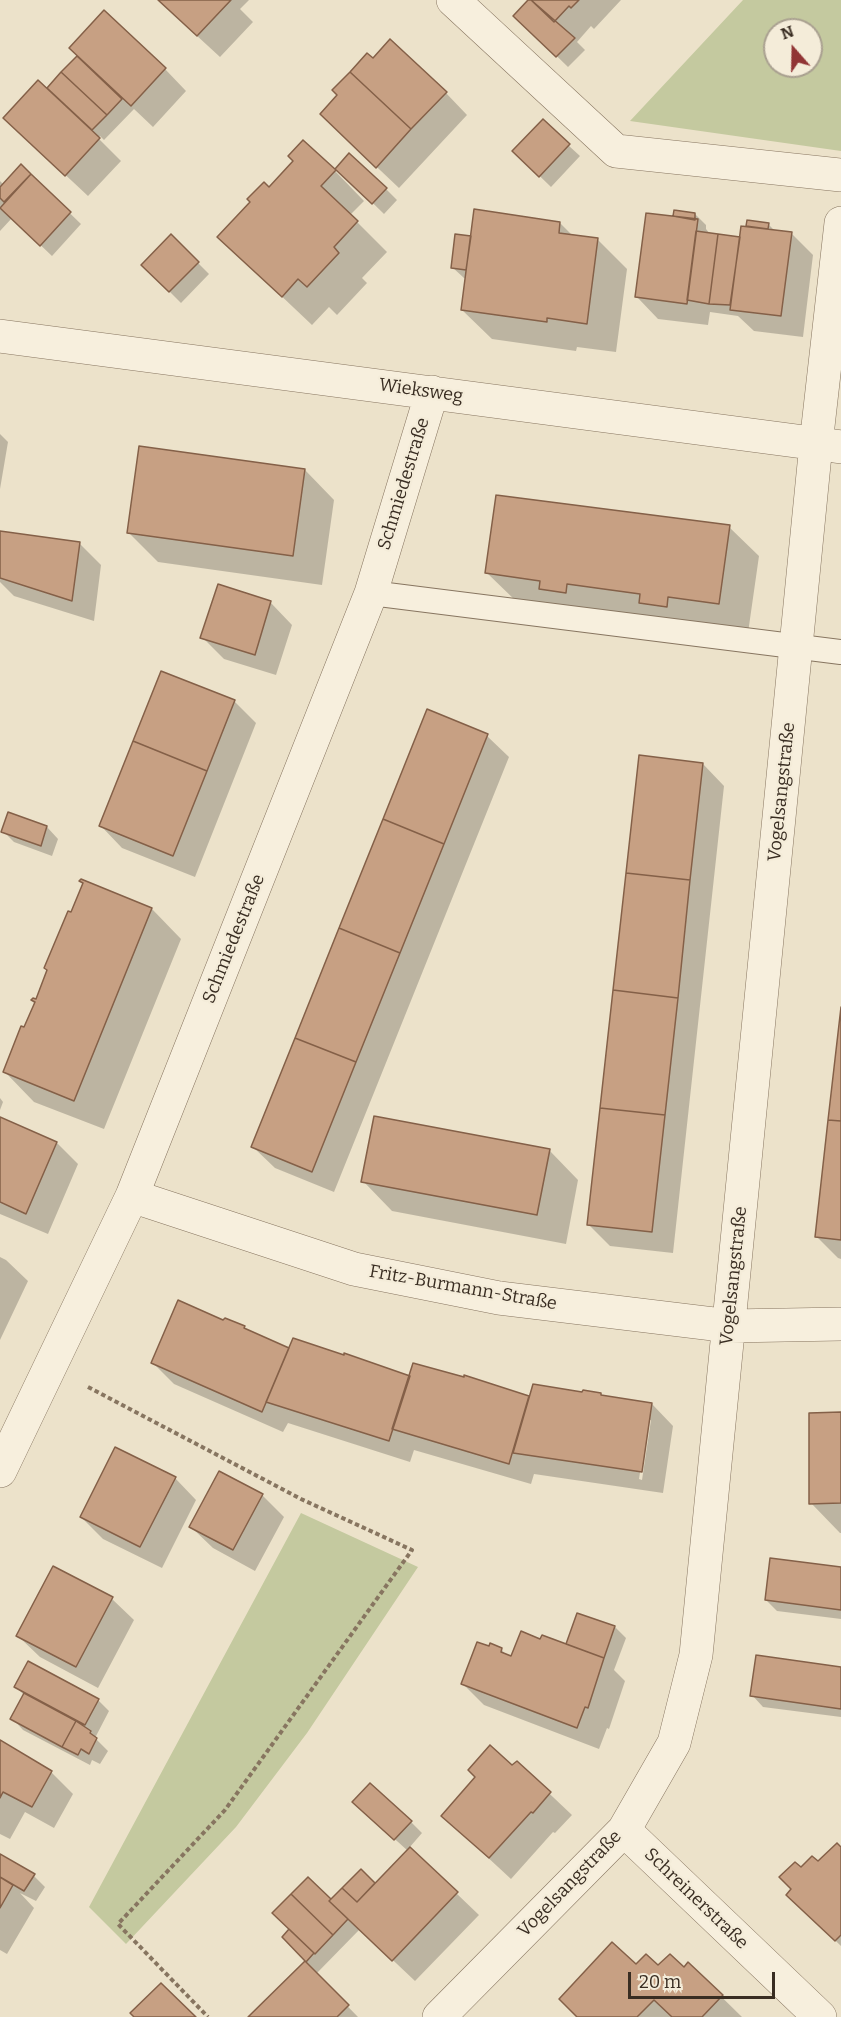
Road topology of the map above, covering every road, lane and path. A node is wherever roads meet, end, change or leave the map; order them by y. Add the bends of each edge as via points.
1 (453, 0) edge
2 (841, 175) edge
3 (841, 223) edge
4 (0, 336) edge
5 (432, 392) junction
6 (829, 446) edge
7 (372, 593) junction
8 (796, 648) junction
9 (841, 652) edge
10 (132, 1196) junction
11 (841, 1324) edge
12 (730, 1326) junction
13 (50, 1367) junction
14 (0, 1471) edge
15 (624, 1830) junction
16 (208, 2017) edge
17 (439, 2017) edge
18 (820, 2017) edge

1 - 2 street via 616,151
3 - 6 street, Vogelsangstraße
4 - 5 street, Wieksweg
5 - 6 street, Wieksweg
5 - 7 street, Schmiedestraße
6 - 8 street, Vogelsangstraße
7 - 8 lane
7 - 10 street, Schmiedestraße
8 - 9 lane
8 - 12 street, Vogelsangstraße
10 - 12 street, Fritz-Burmann-Straße via 354,1269 499,1298
10 - 13 street, Schmiedestraße
11 - 12 street, Fritz-Burmann-Straße
12 - 15 street, Vogelsangstraße via 696,1656 674,1743
13 - 14 street, Schmiedestraße
13 - 16 path via 301,1498 412,1550 225,1810 118,1924
15 - 17 street, Vogelsangstraße
15 - 18 street, Schreinerstraße

